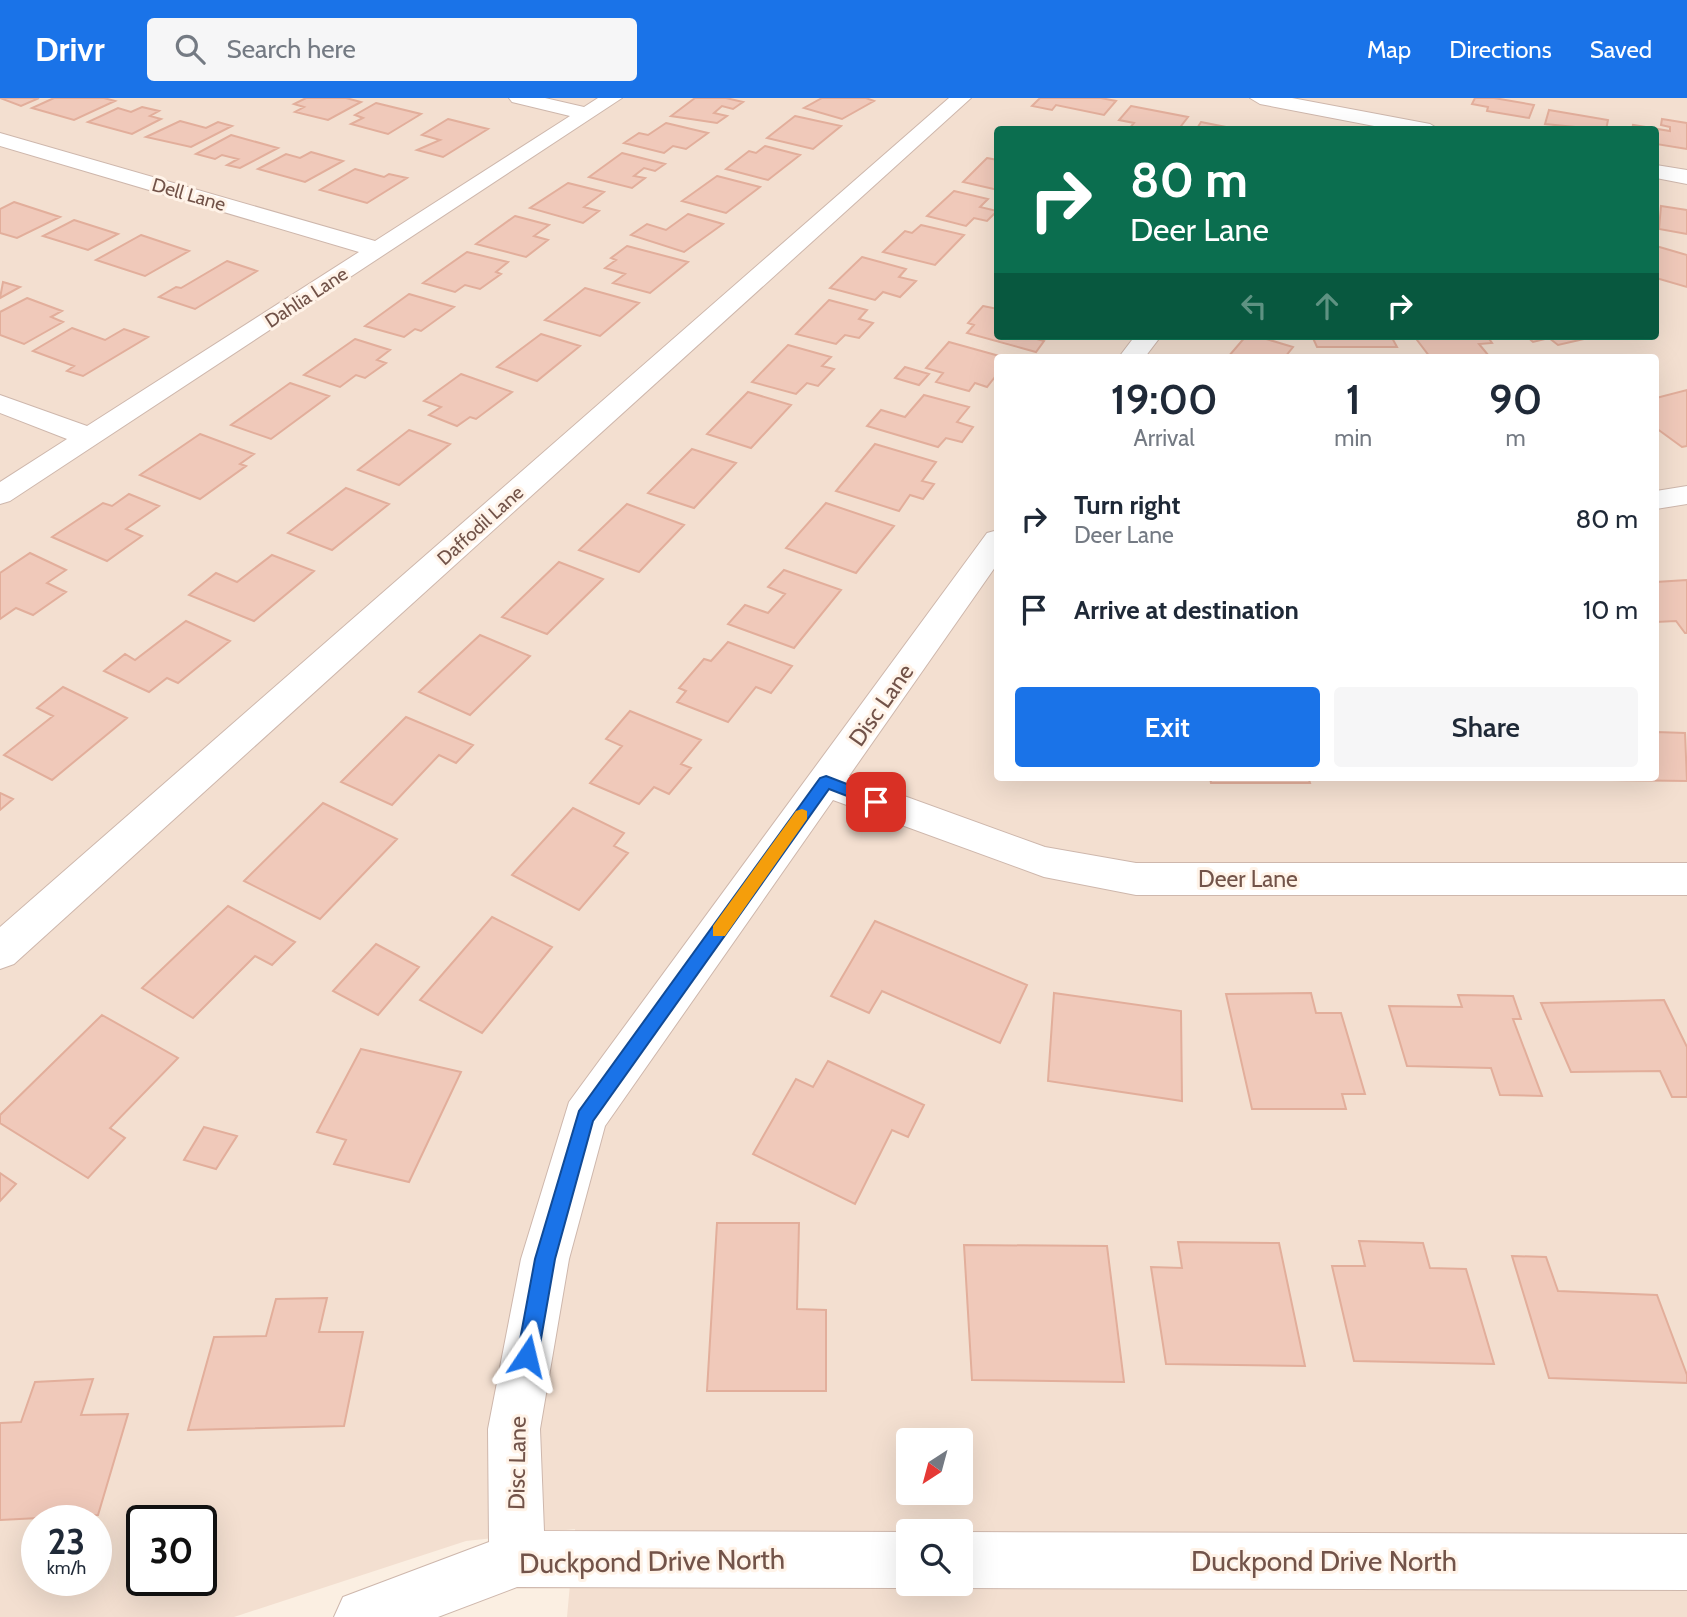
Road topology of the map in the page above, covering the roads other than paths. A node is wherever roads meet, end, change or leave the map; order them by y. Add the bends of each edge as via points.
1 (519, 98) edge
2 (612, 98) edge
3 (961, 98) edge
4 (1260, 98) edge
5 (1311, 102) edge
6 (588, 114) junction
7 (1413, 126) edge
8 (0, 139) edge
9 (1659, 172) edge
10 (1687, 177) edge
11 (379, 250) junction
12 (0, 403) edge
13 (89, 437) junction
14 (0, 495) edge
15 (1687, 495) edge
16 (1659, 500) edge
17 (994, 546) edge
18 (826, 782) junction
19 (1687, 880) edge
20 (0, 952) edge
21 (517, 1559) junction
22 (896, 1560) edge
23 (973, 1560) edge
24 (1687, 1562) edge
25 (363, 1617) edge

1 - 6 street
2 - 6 street, Dahlia Lane
3 - 20 street, Daffodil Lane
4 - 5 street
5 - 7 street
6 - 11 street, Dahlia Lane
8 - 11 street, Dell Lane
9 - 10 street
11 - 13 street, Dahlia Lane
12 - 13 street
13 - 14 street, Dahlia Lane
15 - 16 street
17 - 18 street, Disc Lane
18 - 19 street, Deer Lane via 1044,862 1136,879
18 - 21 street, Disc Lane via 585,1117 545,1259 514,1429
21 - 22 street, Duckpond Drive North
21 - 25 street, Duckpond Drive North
23 - 24 street, Duckpond Drive North

